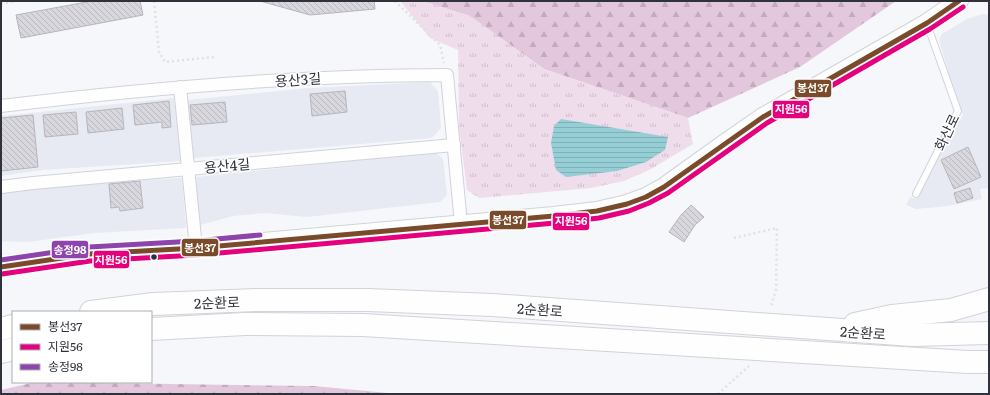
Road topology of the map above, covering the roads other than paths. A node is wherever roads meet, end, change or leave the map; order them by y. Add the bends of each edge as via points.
1 (959, 1) edge
2 (927, 23) junction
3 (180, 87) junction
4 (1, 106) edge
5 (454, 145) junction
6 (188, 169) junction
7 (1, 187) edge
8 (916, 194) dead end
9 (461, 224) junction
10 (196, 248) junction
11 (1, 267) edge
12 (989, 299) edge
13 (99, 311) edge
14 (12, 326) edge
15 (1, 329) edge
16 (152, 329) edge
17 (829, 330) junction
18 (989, 333) edge
19 (12, 350) edge
20 (1, 352) edge
21 (989, 362) edge

1 - 2 main road
2 - 8 lane, 화산로 via 958,111
2 - 9 main road via 763,118 646,198 597,211
3 - 4 street, 용산3길
3 - 5 street, 용산3길 via 306,78 446,75
3 - 6 street
5 - 6 street, 용산4길
5 - 9 street
6 - 7 street, 용산4길
6 - 10 street
9 - 10 main road
10 - 11 main road via 89,254
12 - 17 highway via 950,310 892,316
13 - 17 highway, 2순환로 via 153,304 256,300 368,300 492,305
14 - 15 highway
16 - 21 highway, 2순환로 via 245,324 363,325 808,354
17 - 18 highway, 2순환로 via 912,335
19 - 20 highway

